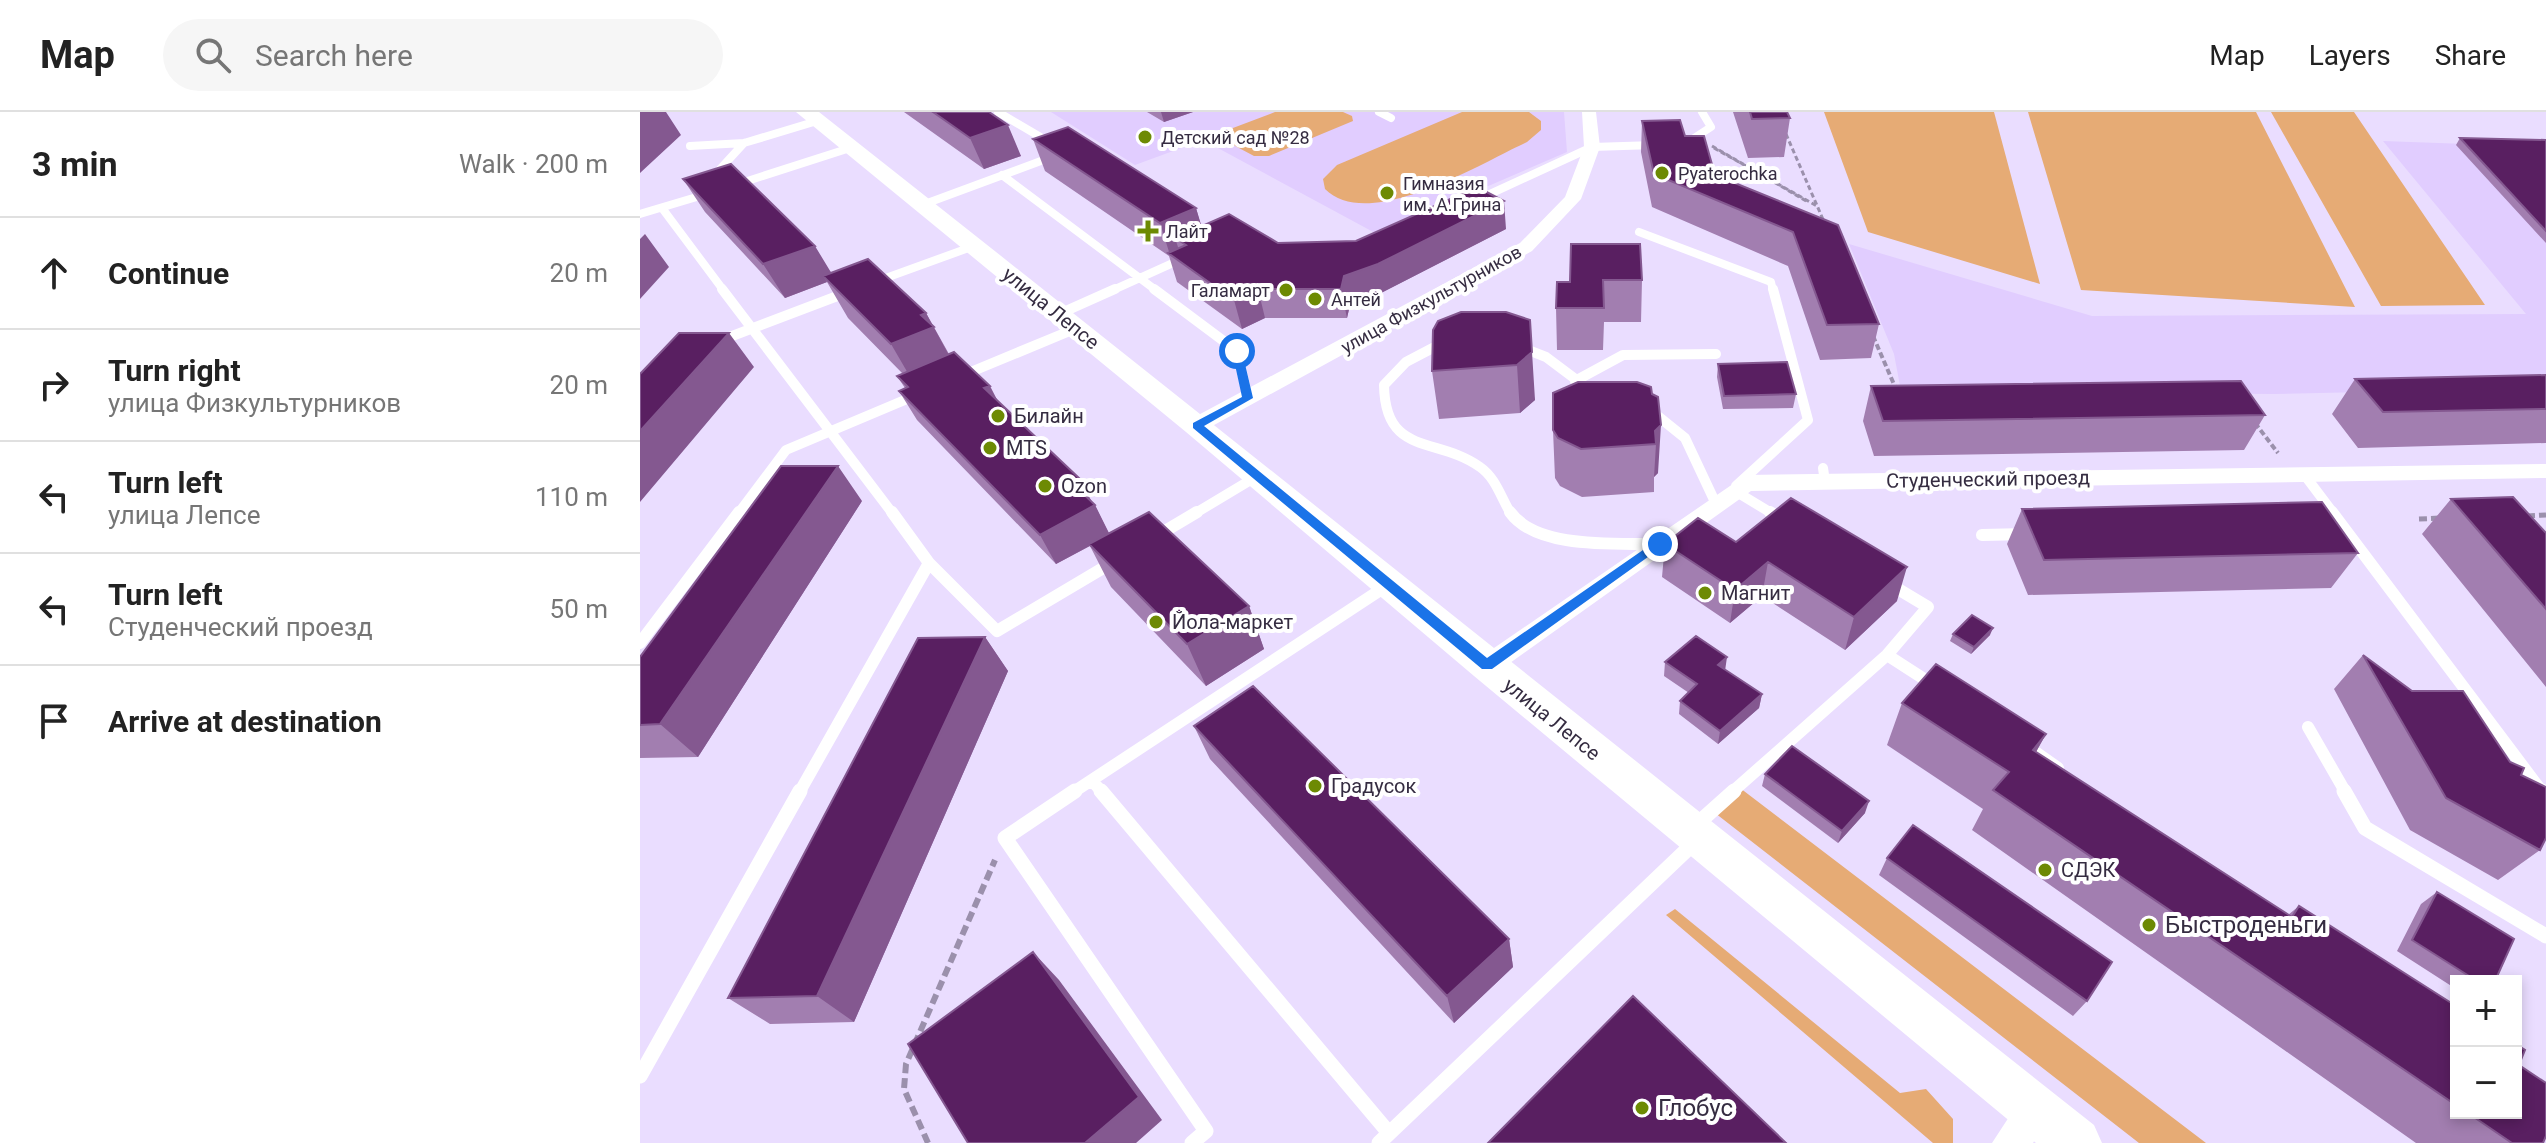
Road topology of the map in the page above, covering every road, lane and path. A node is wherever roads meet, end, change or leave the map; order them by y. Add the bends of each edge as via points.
1 (998, 112) edge
2 (1379, 112) edge
3 (1589, 112) edge
4 (1702, 112) edge
5 (811, 117) edge
6 (1391, 118) dead end
7 (1782, 126) dead end
8 (1697, 137) junction
9 (744, 143) junction
10 (1675, 144) edge
11 (1661, 145) edge
12 (690, 146) dead end
13 (1592, 147) junction
14 (850, 148) junction
15 (1002, 175) junction
16 (692, 198) junction
17 (1808, 202) dead end
18 (1467, 204) edge
19 (922, 205) junction
20 (1817, 207) junction
21 (662, 208) junction
22 (640, 214) edge
23 (1639, 232) dead end
24 (1829, 235) edge
25 (974, 246) junction
26 (1193, 254) edge
27 (1137, 278) junction
28 (1068, 321) junction
29 (750, 329) junction
30 (1872, 333) edge
31 (1465, 338) edge
32 (1507, 343) edge
33 (709, 345) edge
34 (1716, 354) dead end
35 (1575, 381) junction
36 (945, 383) edge
37 (931, 389) edge
38 (1896, 390) edge
39 (1605, 396) edge
40 (1248, 398) junction
41 (1638, 404) edge
42 (2254, 422) edge
43 (1197, 425) junction
44 (833, 430) junction
45 (2280, 455) dead end
46 (2546, 471) edge
47 (2303, 473) junction
48 (1259, 475) junction
49 (1726, 498) junction
50 (2546, 515) edge
51 (2514, 516) edge
52 (2451, 518) edge
53 (2419, 519) dead end
54 (2328, 527) edge
55 (2344, 527) junction
56 (1799, 530) edge
57 (2045, 533) edge
58 (1982, 535) dead end
59 (1143, 544) edge
60 (1660, 544) junction
61 (1130, 552) edge
62 (929, 563) junction
63 (1877, 576) edge
64 (1388, 585) junction
65 (640, 643) edge
66 (1887, 655) junction
67 (1487, 666) junction
68 (1953, 697) edge
69 (2308, 727) dead end
70 (2005, 731) edge
71 (2066, 775) edge
72 (1093, 782) junction
73 (2546, 797) edge
74 (1695, 833) junction
75 (1005, 838) junction
76 (2546, 936) edge
77 (640, 1076) edge
78 (2023, 1126) edge
79 (1384, 1138) edge
80 (928, 1143) edge
81 (1192, 1143) edge
82 (2076, 1143) edge

1 - 15 lane via 1065,152
2 - 6 lane
3 - 13 street, улица Физкультурников
4 - 8 lane via 1711,127
5 - 9 lane
5 - 14 main road, улица Лепсе
7 - 20 path
8 - 10 lane
8 - 17 path
8 - 20 path
9 - 12 lane
9 - 16 lane
11 - 13 lane
13 - 18 lane
13 - 40 street, улица Физкультурников via 1573,199 1526,247
14 - 16 lane
14 - 19 main road, улица Лепсе
15 - 19 lane
15 - 27 lane
16 - 21 lane
19 - 25 main road, улица Лепсе
20 - 24 path
21 - 22 lane
21 - 29 lane
23 - 49 lane via 1771,282 1808,420
25 - 28 main road, улица Лепсе
25 - 29 lane
26 - 27 lane
27 - 28 lane
27 - 40 lane via 1237,351
28 - 36 lane
28 - 43 main road, улица Лепсе
29 - 33 lane
29 - 44 lane
30 - 38 path
31 - 60 lane via 1444,340 1406,362 1384,385 1393,426 1408,438 1451,451 1483,469 1508,512 1528,529 1567,538
32 - 35 lane via 1546,357
34 - 35 lane via 1623,355
35 - 39 lane
37 - 44 lane
40 - 43 street, улица Физкультурников
41 - 49 lane via 1676,426
42 - 45 path
43 - 48 main road, улица Лепсе
44 - 62 lane
44 - 65 lane via 786,450
46 - 47 street, Студенческий проезд
47 - 49 street, Студенческий проезд via 1824,475 1746,483
47 - 55 lane
48 - 59 lane
48 - 64 main road, улица Лепсе
49 - 56 lane
49 - 60 street, Студенческий проезд
50 - 51 path
52 - 53 path
54 - 55 lane
55 - 73 lane
57 - 58 lane
60 - 67 street, Студенческий проезд
61 - 62 lane via 997,631
62 - 77 lane
63 - 66 lane via 1928,607
64 - 67 main road, улица Лепсе
64 - 72 lane
66 - 68 lane
66 - 74 lane
67 - 74 main road, улица Лепсе
69 - 76 lane via 2365,828
70 - 71 lane
72 - 75 lane
72 - 79 lane
74 - 78 main road, улица Лепсе
74 - 79 lane
75 - 80 path via 906,1064 904,1089
75 - 81 lane via 1206,1131
78 - 82 main road, улица Лепсе

